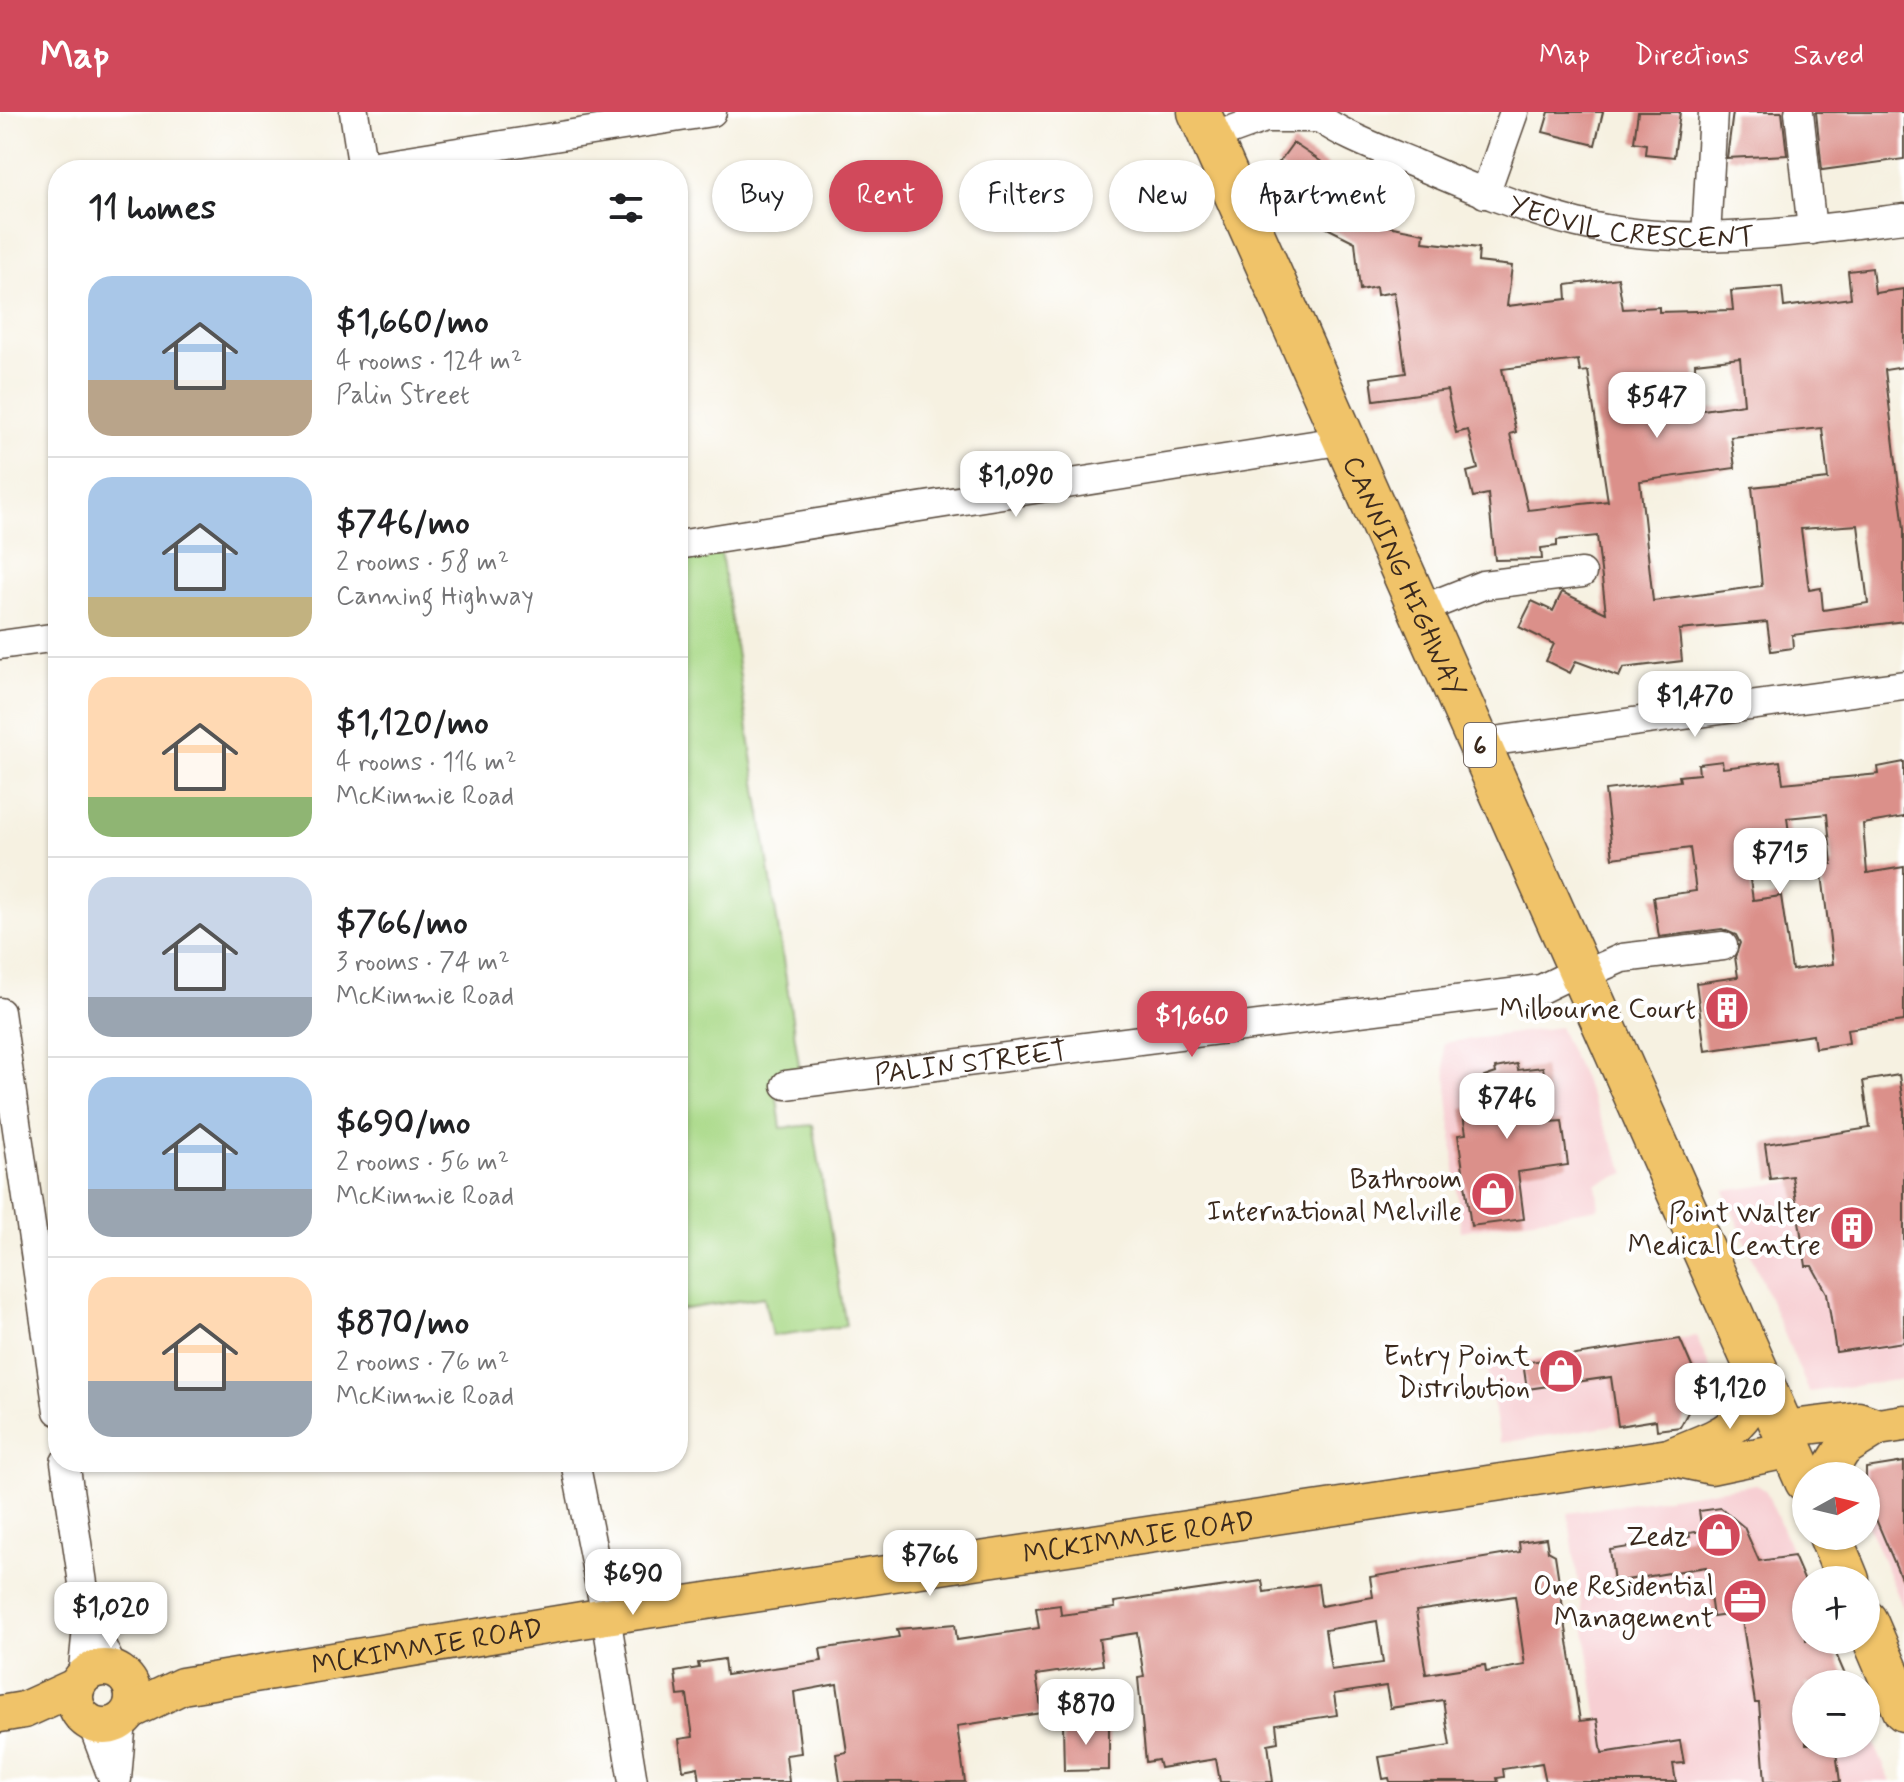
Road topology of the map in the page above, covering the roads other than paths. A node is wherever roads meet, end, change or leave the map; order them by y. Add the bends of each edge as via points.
1 (354, 112) edge
2 (712, 112) edge
3 (1356, 112) edge
4 (1514, 112) edge
5 (1713, 112) edge
6 (1799, 112) edge
7 (1316, 115) edge
8 (1204, 125) edge
9 (1372, 144) junction
10 (362, 160) edge
11 (413, 160) edge
12 (1485, 194) junction
13 (1904, 218) edge
14 (1812, 230) junction
15 (1706, 237) junction
16 (1345, 440) junction
17 (688, 543) edge
18 (1582, 573) dead end
19 (1420, 610) junction
20 (48, 638) edge
21 (0, 645) edge
22 (1904, 685) edge
23 (1479, 743) junction
24 (1723, 946) dead end
25 (1582, 973) junction
26 (0, 1012) edge
27 (786, 1085) dead end
28 (48, 1342) edge
29 (1761, 1379) junction
30 (1891, 1425) edge
31 (1794, 1453) edge
32 (1669, 1457) junction
33 (1835, 1462) edge
34 (66, 1472) edge
35 (577, 1472) edge
36 (606, 1616) junction
37 (1880, 1654) edge
38 (104, 1698) junction
39 (1904, 1710) edge
40 (12, 1712) edge
41 (115, 1782) edge
42 (633, 1782) edge

1 - 10 street
2 - 11 street
3 - 9 street
4 - 12 street
5 - 15 street
6 - 14 street
7 - 8 street, YEOVIL CRESCENT
7 - 9 street, YEOVIL CRESCENT
8 - 16 highway, CANNING HIGHWAY / 6
9 - 12 street, YEOVIL CRESCENT
12 - 15 street, YEOVIL CRESCENT via 1580,223
13 - 14 street, YEOVIL CRESCENT
14 - 15 street, YEOVIL CRESCENT
16 - 17 street
16 - 19 highway, CANNING HIGHWAY / 6
18 - 19 street via 1483,585
19 - 23 highway, CANNING HIGHWAY / 6
20 - 21 street
22 - 23 street
23 - 25 highway, CANNING HIGHWAY / 6
24 - 25 street, PALIN STREET via 1622,958
25 - 27 street, PALIN STREET via 1541,989
25 - 29 highway, CANNING HIGHWAY / 6
26 - 28 street
29 - 31 highway, CANNING HIGHWAY / 6
29 - 32 main road, MCKIMMIE ROAD via 1744,1418
30 - 31 main road, MCKIMMIE ROAD via 1858,1420
30 - 33 main road via 1843,1449
31 - 32 main road, MCKIMMIE ROAD via 1711,1466
32 - 36 main road, MCKIMMIE ROAD
34 - 38 street
35 - 36 street
36 - 38 main road, MCKIMMIE ROAD
36 - 42 street
37 - 39 highway
38 - 40 main road
38 - 41 street

